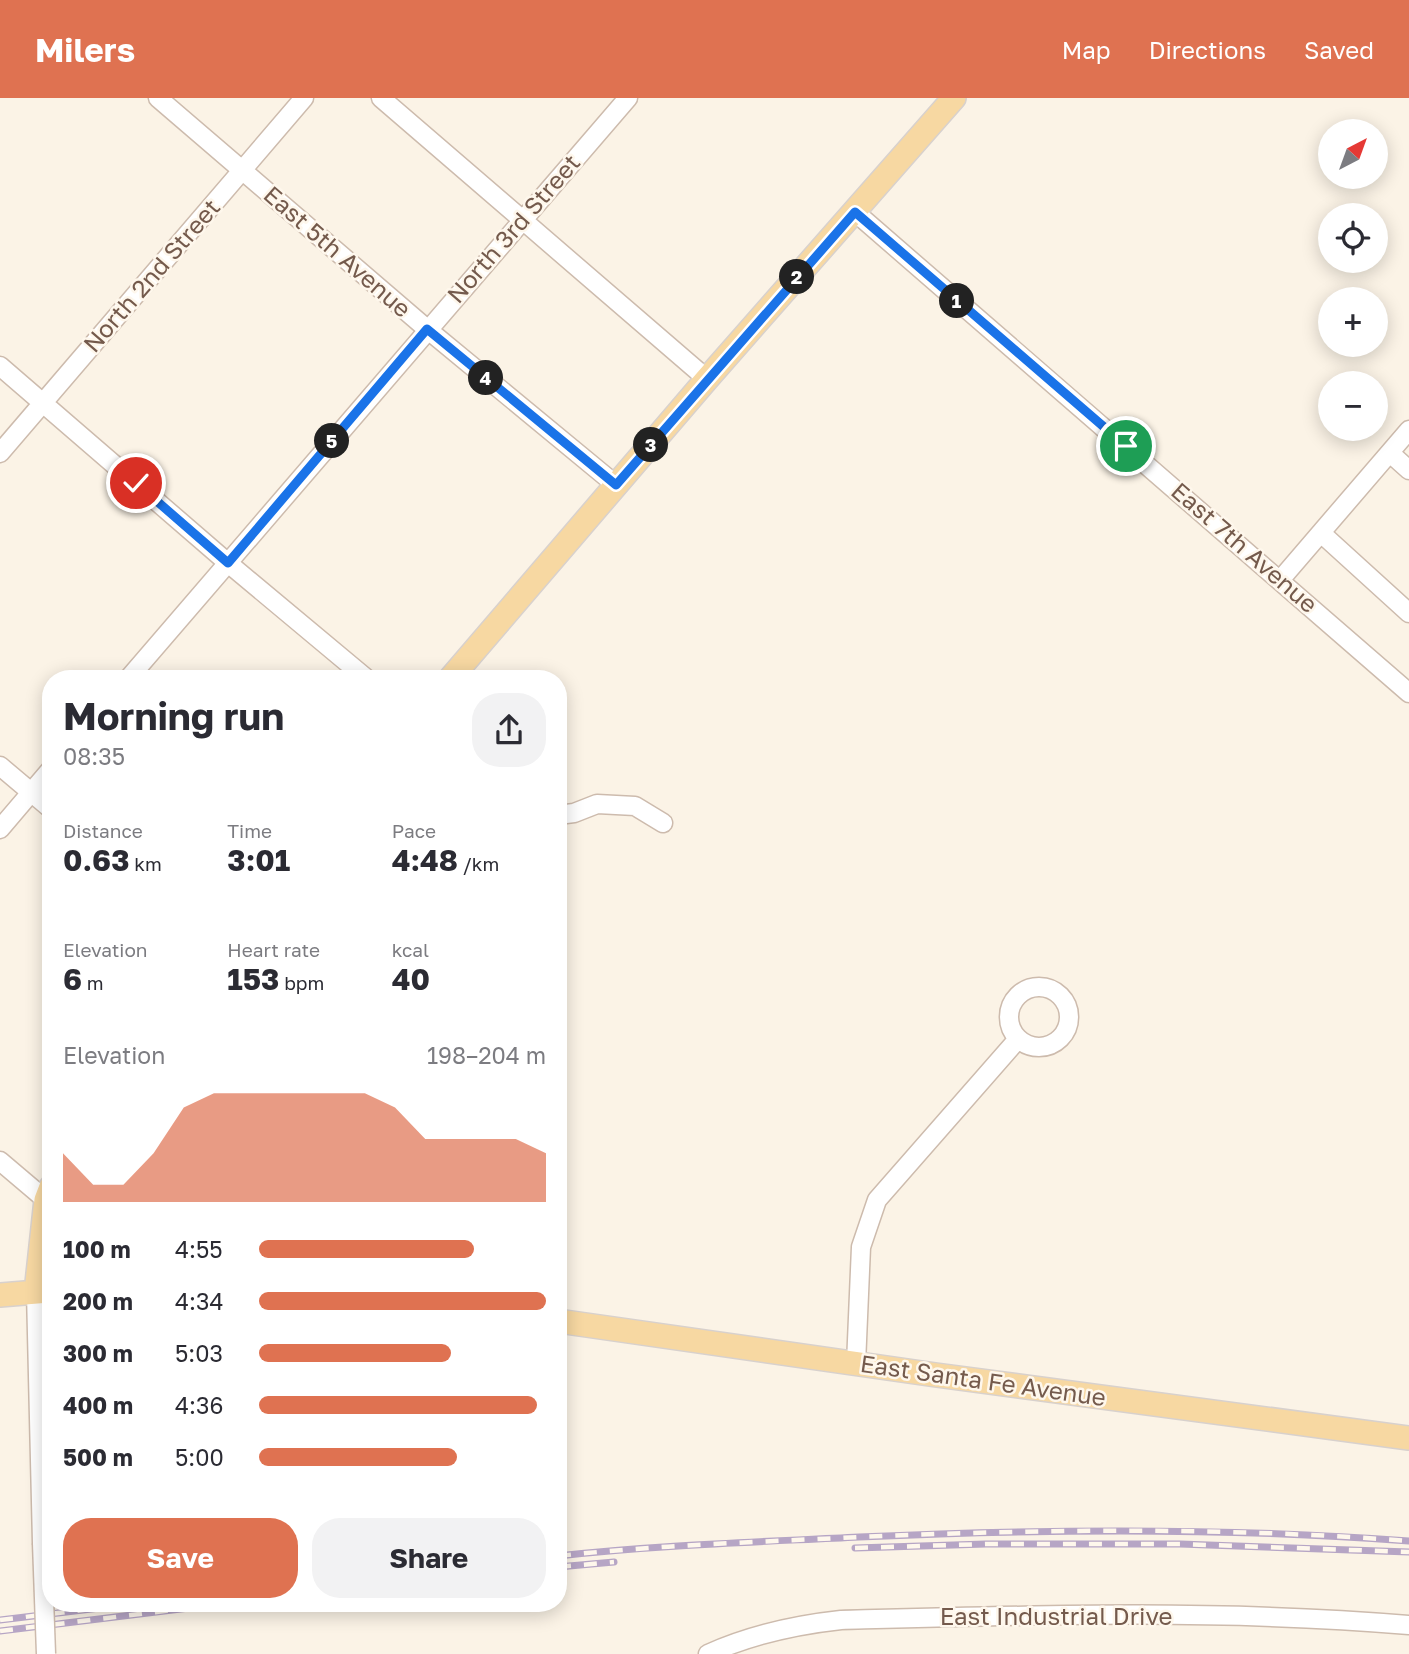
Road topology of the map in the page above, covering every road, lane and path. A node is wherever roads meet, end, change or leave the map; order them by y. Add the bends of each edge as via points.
1 (158, 98) edge
2 (304, 98) edge
3 (381, 98) edge
4 (628, 98) edge
5 (954, 98) edge
6 (242, 171) junction
7 (855, 212) junction
8 (522, 221) junction
9 (427, 329) junction
10 (0, 366) edge
11 (707, 379) junction
12 (44, 402) junction
13 (1409, 430) edge
14 (0, 453) edge
15 (1390, 453) junction
16 (1409, 470) edge
17 (616, 485) junction
18 (1321, 533) junction
19 (228, 563) junction
20 (1281, 579) junction
21 (1409, 613) edge
22 (136, 670) edge
23 (356, 670) edge
24 (458, 670) edge
25 (1409, 693) edge
26 (0, 765) edge
27 (42, 779) edge
28 (31, 792) junction
29 (42, 801) edge
30 (567, 813) edge
31 (663, 823) dead end
32 (0, 829) edge
33 (1018, 1039) dead end
34 (0, 1161) edge
35 (42, 1190) edge
36 (42, 1291) edge
37 (0, 1295) edge
38 (567, 1322) edge
39 (856, 1364) junction
40 (1409, 1438) edge
41 (45, 1612) edge
42 (1409, 1625) edge
43 (46, 1654) edge
44 (708, 1654) edge

1 - 6 street, East 5th Avenue
2 - 6 street, North 2nd Street
3 - 8 street
4 - 8 street, North 3rd Street
5 - 7 main road
6 - 9 street, East 5th Avenue
6 - 12 street, North 2nd Street
7 - 11 main road
7 - 20 street, East 7th Avenue
8 - 9 street, North 3rd Street
8 - 11 street
9 - 17 street, East 5th Avenue
9 - 19 street, North 3rd Street
10 - 12 street
11 - 17 main road
12 - 14 street, North 2nd Street
12 - 19 street
13 - 15 street
15 - 16 street
15 - 18 street
17 - 24 main road
18 - 20 street
18 - 21 street
19 - 22 street, North 3rd Street
19 - 23 street
20 - 25 street, East 7th Avenue
26 - 28 street
27 - 28 street
28 - 29 street
28 - 32 street
30 - 31 street via 597,804 635,806
33 - 39 street via 877,1200 861,1247
34 - 35 street
36 - 37 main road
38 - 39 main road, East Santa Fe Avenue
39 - 40 main road, East Santa Fe Avenue
41 - 43 street, bridge
42 - 44 street, East Industrial Drive via 1211,1616 841,1619 756,1636

